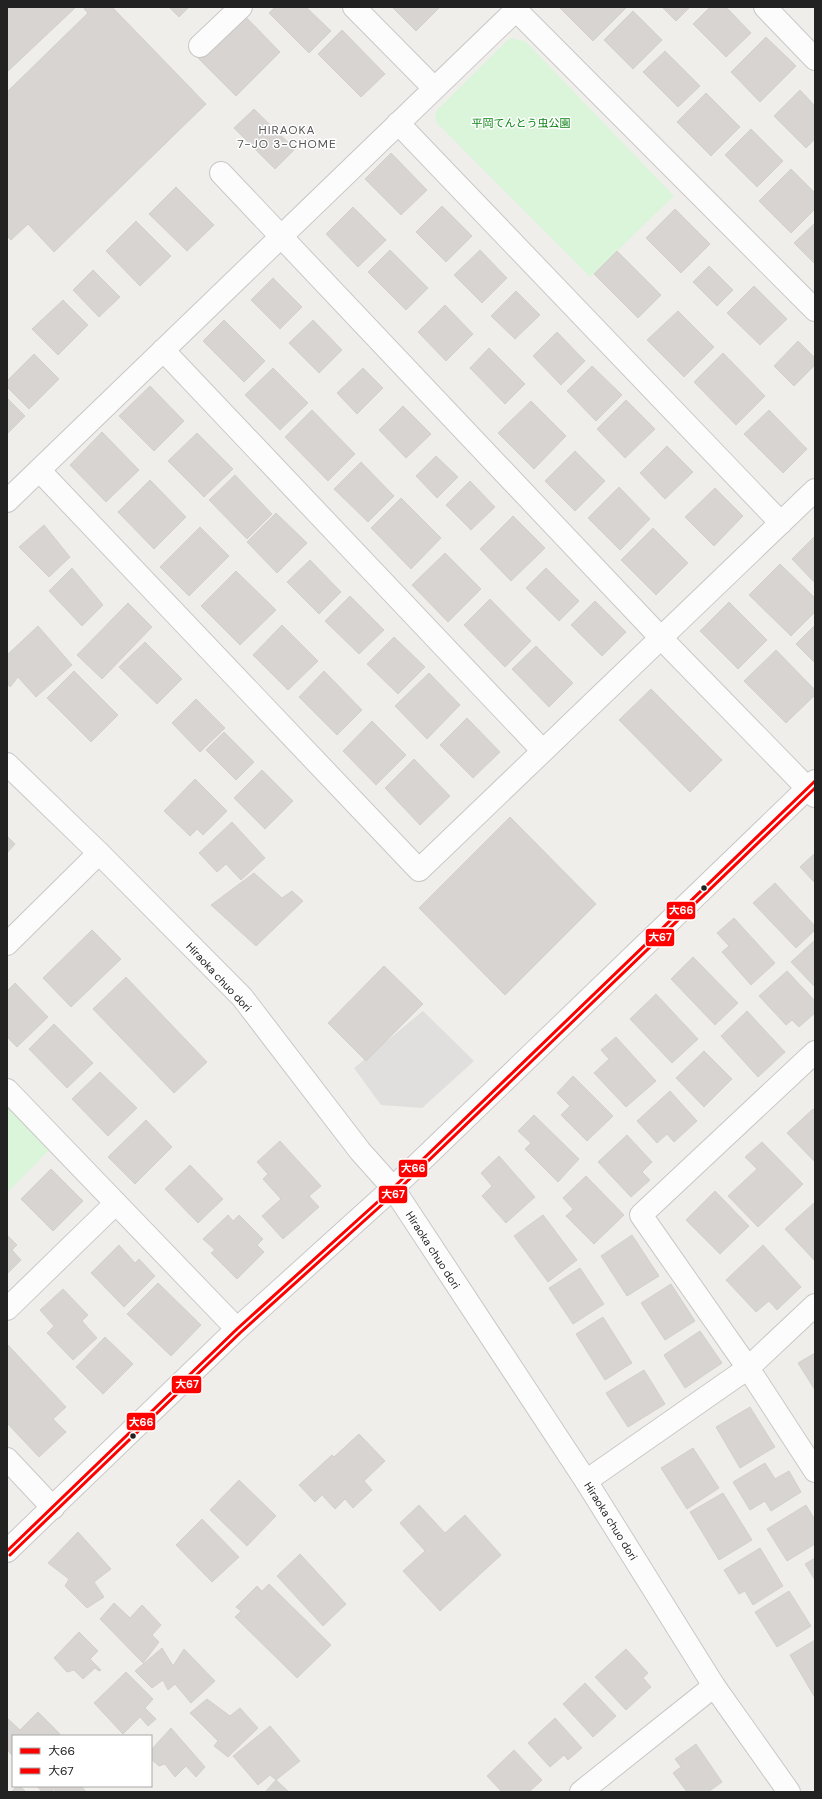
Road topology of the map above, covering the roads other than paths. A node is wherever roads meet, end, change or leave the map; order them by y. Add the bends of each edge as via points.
1 (241, 7) edge
2 (354, 7) edge
3 (765, 7) edge
4 (517, 8) edge
5 (200, 46) dead end
6 (815, 59) edge
7 (434, 88) junction
8 (398, 123) junction
9 (221, 173) dead end
10 (281, 236) junction
11 (815, 310) edge
12 (163, 350) junction
13 (39, 470) junction
14 (815, 490) edge
15 (7, 500) edge
16 (780, 523) junction
17 (661, 638) junction
18 (543, 751) junction
19 (7, 764) edge
20 (812, 788) edge
21 (99, 853) junction
22 (7, 944) edge
23 (815, 1052) edge
24 (7, 1090) edge
25 (393, 1188) junction
26 (116, 1203) junction
27 (815, 1305) edge
28 (7, 1309) edge
29 (237, 1330) junction
30 (748, 1368) junction
31 (7, 1459) edge
32 (815, 1471) edge
33 (586, 1481) junction
34 (53, 1508) junction
35 (7, 1551) edge
36 (714, 1686) junction
37 (581, 1792) edge
38 (789, 1792) edge

1 - 5 street
2 - 7 street
3 - 6 street
4 - 7 street
4 - 11 street
7 - 8 street
8 - 10 street
8 - 16 street
9 - 10 street
10 - 12 street
10 - 17 street
12 - 13 street
12 - 18 street
13 - 15 street
13 - 18 street via 419,870
14 - 16 street
16 - 17 street
17 - 18 street
17 - 20 street
19 - 21 street, Hiraoka chuo dori
20 - 25 street
21 - 22 street
21 - 25 street, Hiraoka chuo dori via 242,997 360,1151
23 - 30 street via 641,1215
24 - 26 street
25 - 29 street
25 - 33 street, Hiraoka chuo dori
26 - 28 street
26 - 29 street
27 - 30 street
29 - 34 street
30 - 32 street
30 - 33 street
31 - 34 street
33 - 36 street, Hiraoka chuo dori
34 - 35 street
36 - 37 street
36 - 38 street, Hiraoka chuo dori

